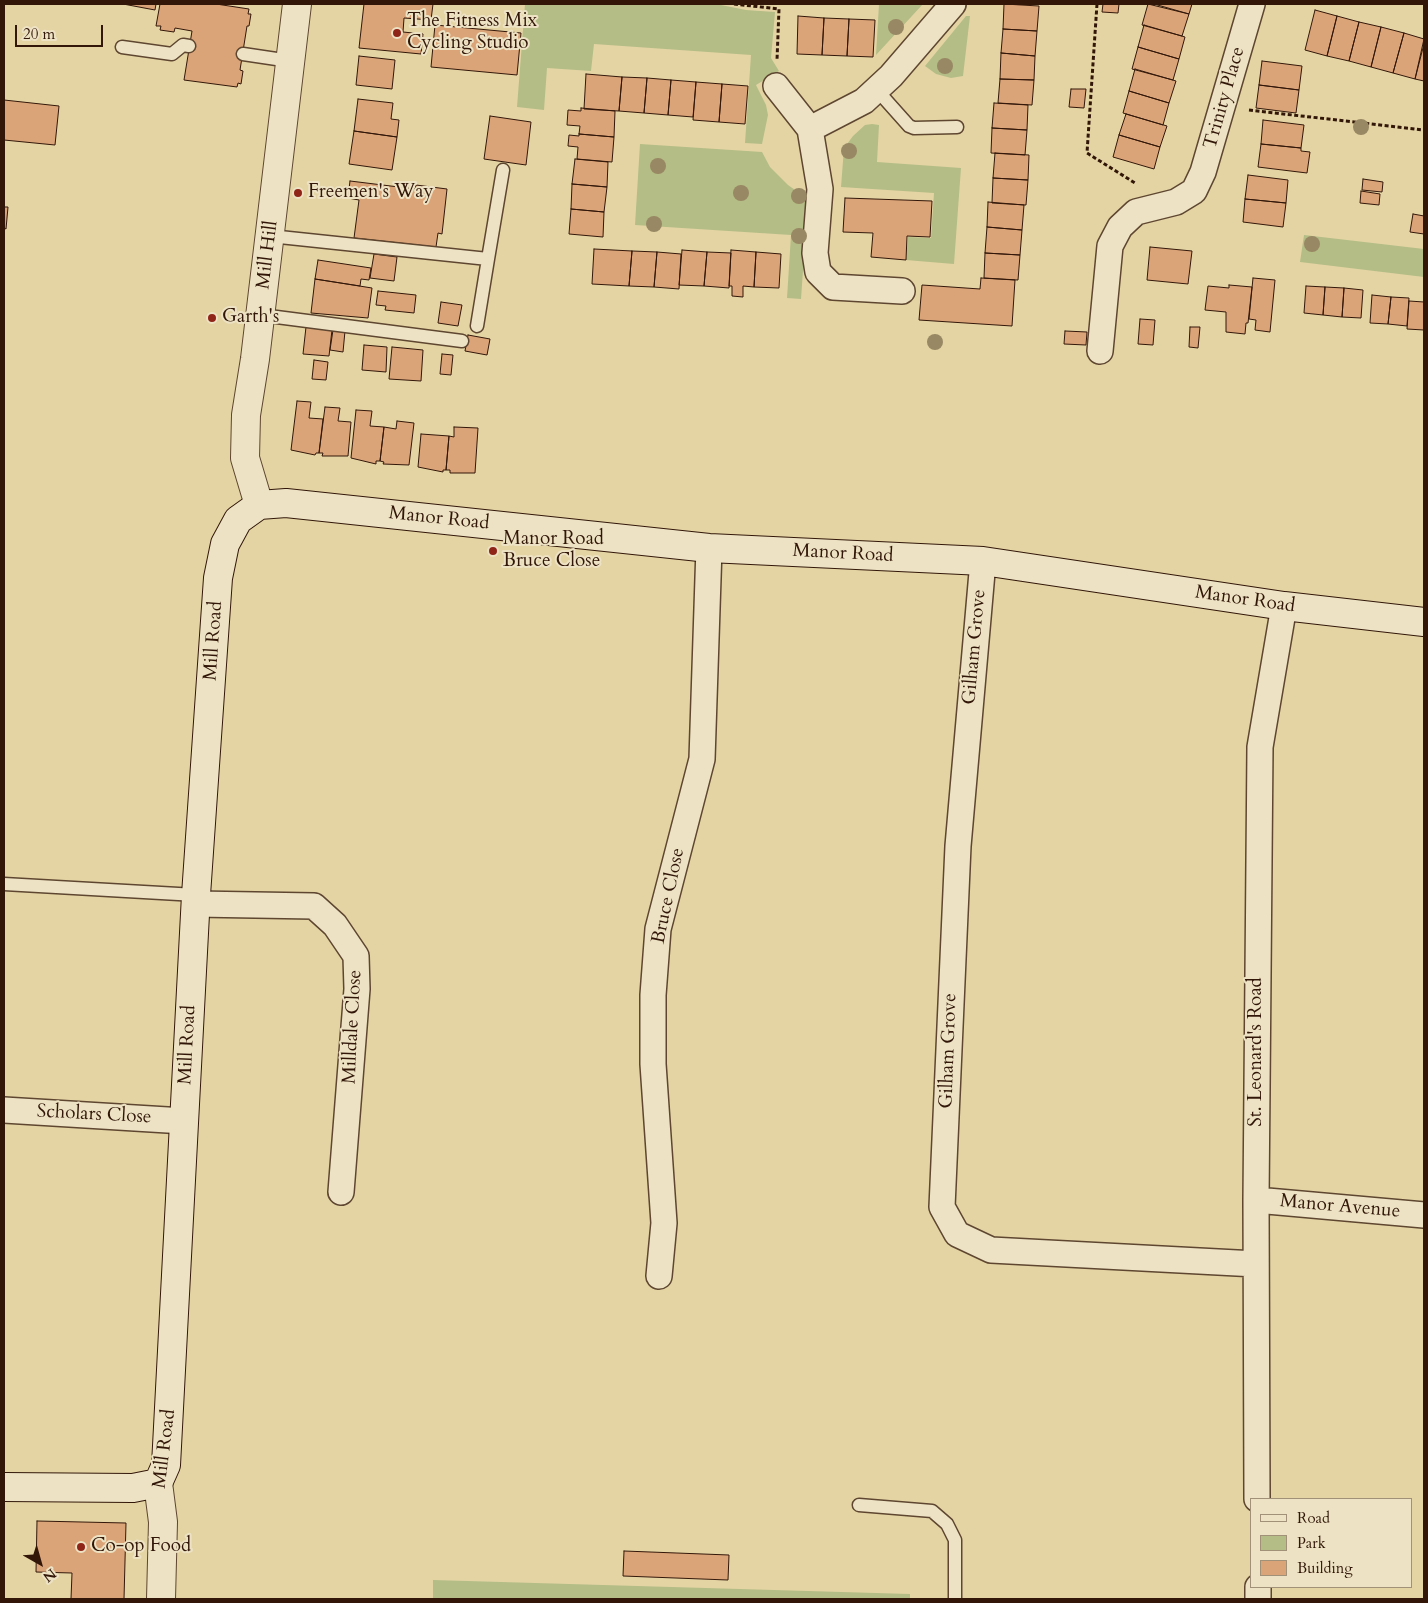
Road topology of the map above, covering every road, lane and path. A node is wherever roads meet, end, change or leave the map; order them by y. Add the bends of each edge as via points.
1 (296, 4) edge
2 (734, 4) edge
3 (953, 4) edge
4 (1097, 4) edge
5 (1252, 4) edge
6 (189, 46) dead end
7 (122, 47) dead end
8 (243, 54) dead end
9 (290, 61) junction
10 (776, 86) joint
11 (876, 89) junction
12 (1222, 107) junction
13 (957, 127) dead end
14 (810, 129) junction
15 (1424, 130) edge
16 (503, 170) dead end
17 (1156, 207) junction
18 (270, 236) junction
19 (488, 259) junction
20 (902, 290) dead end
21 (261, 315) junction
22 (477, 326) dead end
23 (462, 341) dead end
24 (1100, 351) dead end
25 (259, 505) junction
26 (709, 548) junction
27 (983, 561) junction
28 (1284, 606) junction
29 (1424, 622) edge
30 (4, 884) edge
31 (196, 900) junction
32 (4, 1110) edge
33 (184, 1121) junction
34 (341, 1192) dead end
35 (1256, 1200) junction
36 (1424, 1215) edge
37 (1256, 1264) junction
38 (659, 1276) dead end
39 (158, 1483) junction
40 (4, 1487) edge
41 (1257, 1498) edge
42 (858, 1505) dead end
43 (161, 1599) edge
44 (955, 1599) edge

1 - 9 main road, Mill Hill
2 - 10 path via 779,8 777,60 784,71
3 - 11 street
4 - 17 path via 1087,153 1152,194
5 - 12 street, Trinity Place
6 - 7 lane via 183,45 172,54
8 - 9 lane
9 - 18 main road, Mill Hill
10 - 14 street
11 - 13 lane via 908,126
11 - 14 street via 864,101
12 - 15 path
12 - 17 street, Trinity Place via 1203,172 1194,191 1176,202
14 - 20 street via 820,189 815,253 818,272 833,287
16 - 19 lane
17 - 24 street via 1136,212 1120,227 1110,246
18 - 19 lane
18 - 21 main road, Mill Hill
19 - 22 lane
21 - 23 lane
21 - 25 main road, Mill Hill via 245,438 245,458
25 - 26 main road, Manor Road via 286,503
25 - 31 main road, Mill Road via 238,520 224,544 218,578
26 - 27 main road, Manor Road
26 - 38 street, Bruce Close via 702,758 658,929 653,995 653,1064 664,1223
27 - 28 main road, Manor Road
27 - 37 street, Gilham Grove via 958,846 942,1207 957,1234 991,1250
28 - 29 main road, Manor Road
28 - 35 street, St. Leonard's Road via 1260,747
30 - 31 lane
31 - 33 main road, Mill Road
31 - 34 street, Milldale Close via 314,906 335,925 356,956 357,989
32 - 33 street, Scholars Close
33 - 39 main road, Mill Road via 169,1443 166,1465
35 - 36 street, Manor Avenue
35 - 37 street, St. Leonard's Road
37 - 41 street, St. Leonard's Road
39 - 40 main road via 132,1488
39 - 43 main road, Mill Road via 163,1522
42 - 44 lane via 932,1511 947,1524 955,1540

